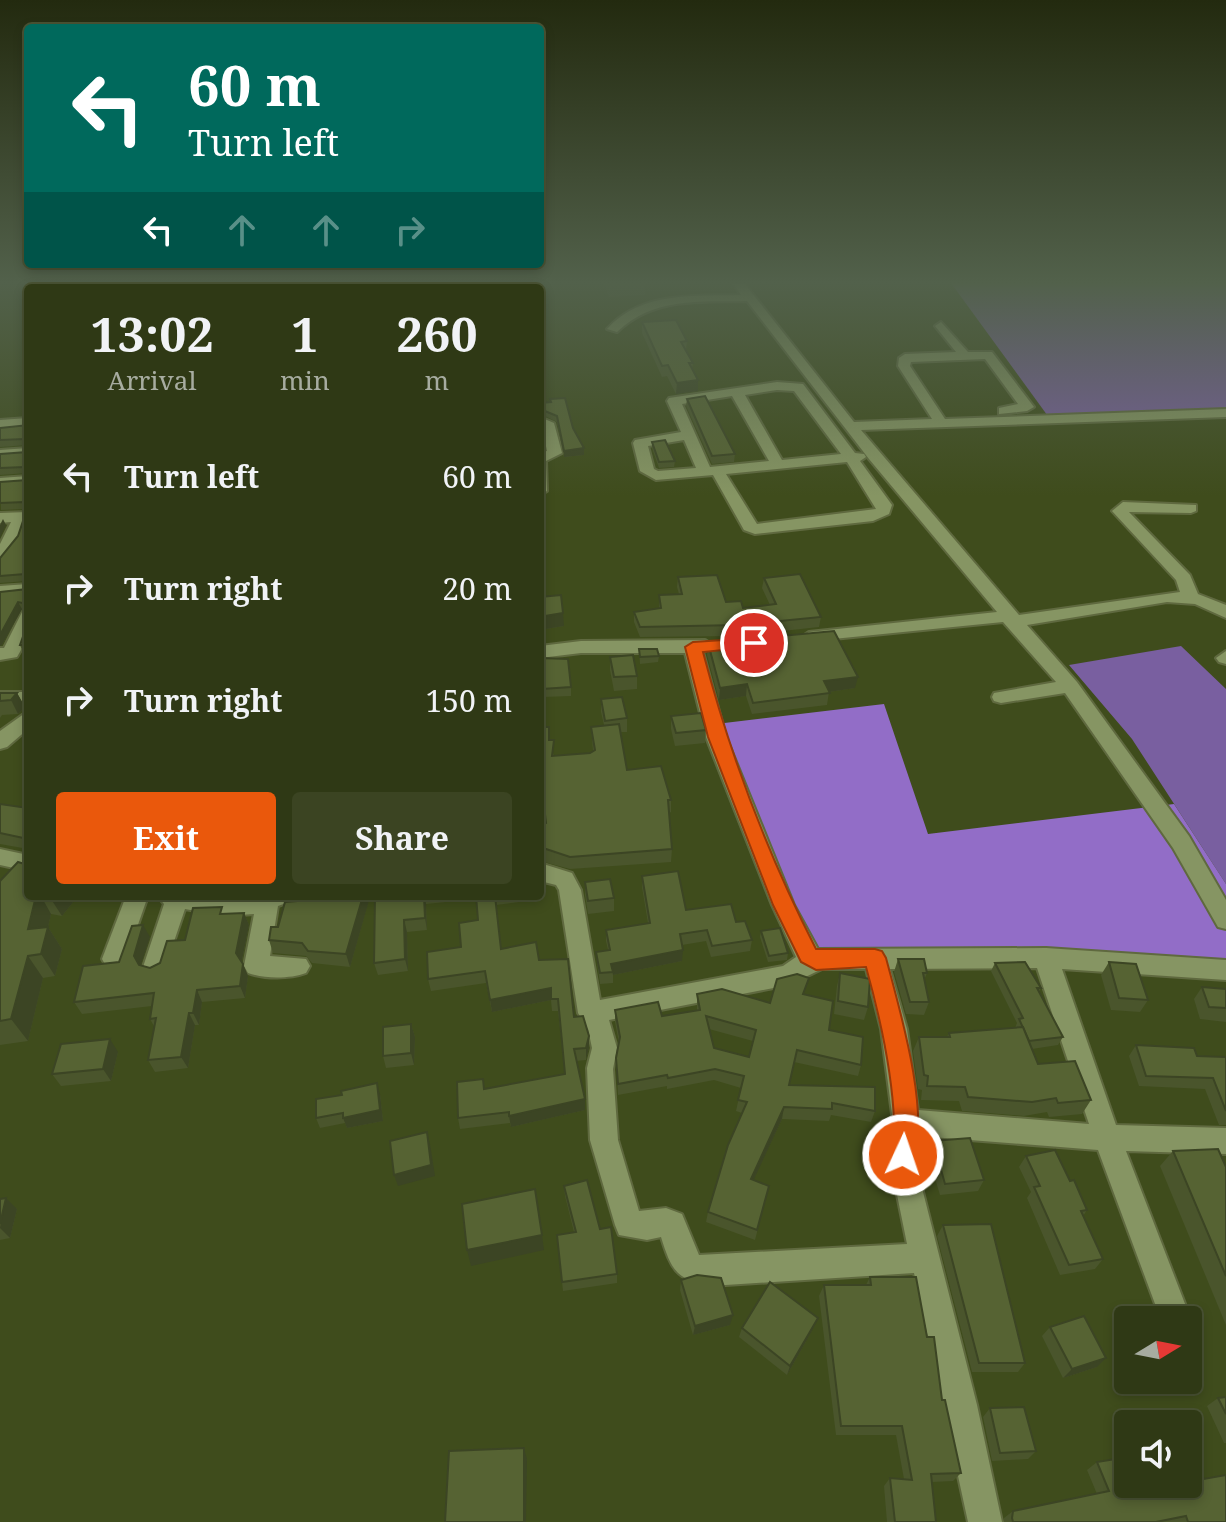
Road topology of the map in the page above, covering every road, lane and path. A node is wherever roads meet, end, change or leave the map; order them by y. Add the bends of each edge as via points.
1 (792, 354) edge
2 (983, 354) edge
3 (984, 354) edge
4 (964, 355) joint
5 (736, 391) junction
6 (1226, 413) edge
7 (1026, 415) junction
8 (939, 418) junction
9 (1112, 421) junction
10 (24, 422) edge
11 (544, 422) edge
12 (1226, 422) edge
13 (0, 424) edge
14 (854, 430) junction
15 (687, 435) junction
16 (24, 452) edge
17 (0, 454) edge
18 (874, 456) junction
19 (544, 458) edge
20 (849, 458) junction
21 (778, 465) junction
22 (711, 471) junction
23 (24, 480) edge
24 (0, 482) edge
25 (1191, 508) dead end
26 (24, 517) edge
27 (0, 518) edge
28 (24, 519) edge
29 (0, 559) edge
30 (24, 589) edge
31 (0, 591) edge
32 (1190, 596) junction
33 (1226, 613) edge
34 (1010, 619) junction
35 (24, 625) edge
36 (785, 640) edge
37 (724, 645) edge
38 (693, 647) junction
39 (544, 652) edge
40 (0, 654) edge
41 (1070, 686) junction
42 (1001, 697) dead end
43 (0, 698) edge
44 (24, 698) edge
45 (24, 718) edge
46 (0, 719) edge
47 (24, 721) edge
48 (0, 742) edge
49 (0, 857) edge
50 (24, 862) edge
51 (544, 873) edge
52 (136, 900) edge
53 (172, 900) edge
54 (185, 900) edge
55 (271, 900) edge
56 (274, 900) edge
57 (1226, 920) edge
58 (875, 958) junction
59 (1046, 958) junction
60 (114, 959) edge
61 (816, 961) junction
62 (298, 966) dead end
63 (155, 967) edge
64 (1226, 970) edge
65 (590, 1013) junction
66 (906, 1122) junction
67 (1107, 1138) junction
68 (1226, 1141) edge
69 (924, 1258) junction
70 (1171, 1306) edge
71 (985, 1522) edge

1 - 14 street
2 - 4 street
3 - 7 street via 1027,407
4 - 8 street via 908,356 903,361
5 - 15 street via 674,401
5 - 20 street via 777,386 803,390
5 - 21 street
6 - 9 street
7 - 8 street
7 - 9 street
8 - 14 street
9 - 12 street
9 - 14 street
10 - 13 street
11 - 19 street via 555,453
14 - 18 street
15 - 22 street
15 - 22 street via 640,443 647,471 656,476
16 - 17 street
18 - 20 street
18 - 34 street
20 - 21 street
20 - 22 street via 884,505 882,514 755,529
21 - 22 street
23 - 24 street
25 - 32 street via 1134,506 1120,511 1184,579
26 - 27 street
28 - 29 street
30 - 31 street
32 - 33 street
32 - 34 street
34 - 36 street
34 - 41 street
35 - 40 street via 11,653
37 - 38 street
38 - 39 street via 588,646
38 - 61 street via 716,737 783,905 802,946
41 - 42 street
41 - 57 street via 1181,842
43 - 44 street
45 - 46 street
47 - 48 street
49 - 50 street
51 - 65 street via 568,884
52 - 60 street
53 - 63 street
54 - 55 street via 243,909
56 - 62 street via 256,966
58 - 59 street
58 - 61 street
58 - 66 street via 894,1029
59 - 64 street
59 - 67 street
61 - 65 street via 789,975
65 - 69 street via 599,1021 605,1059 600,1068 604,1140 629,1225 672,1224 691,1268 710,1271
66 - 67 street
66 - 69 street via 903,1155
67 - 68 street
67 - 70 street
69 - 71 street

